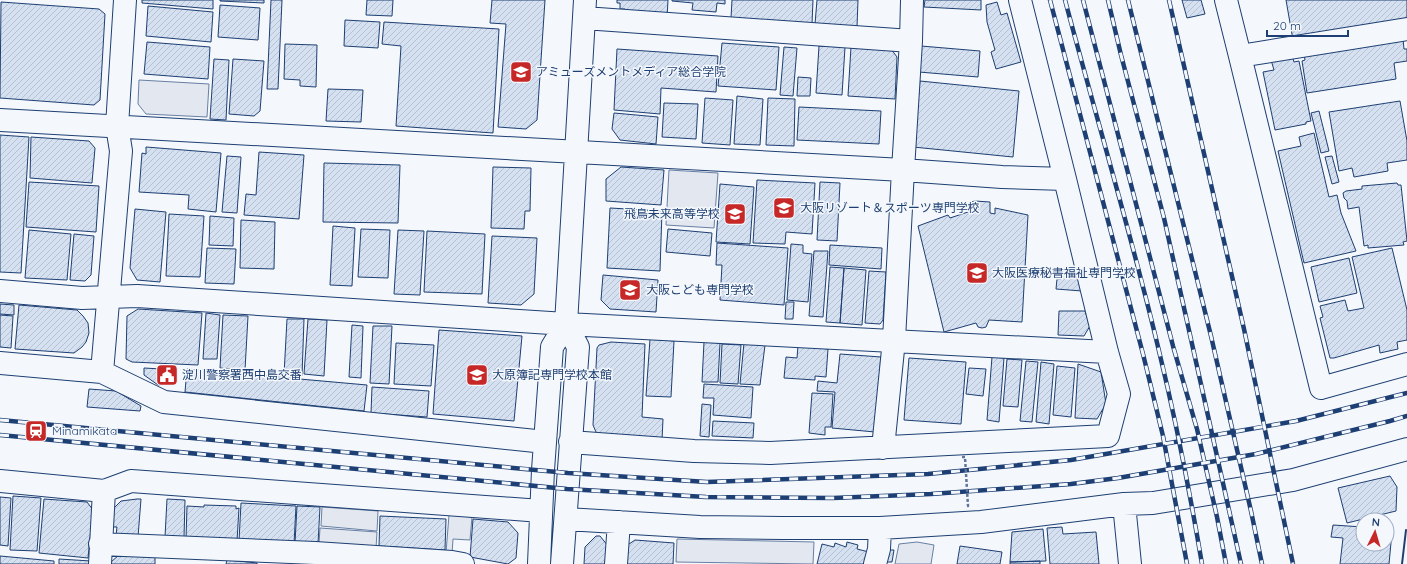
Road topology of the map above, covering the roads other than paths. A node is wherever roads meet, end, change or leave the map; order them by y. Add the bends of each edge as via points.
1 (125, 0) edge
2 (912, 0) edge
3 (1020, 0) edge
4 (1226, 0) edge
5 (585, 9) edge
6 (1407, 29) edge
7 (911, 42) junction
8 (1240, 56) junction
9 (0, 120) edge
10 (117, 126) junction
11 (576, 152) junction
12 (903, 170) junction
13 (1065, 179) junction
14 (0, 291) edge
15 (108, 298) junction
16 (566, 324) junction
17 (894, 340) junction
18 (1106, 352) junction
19 (0, 363) edge
20 (1407, 364) edge
21 (102, 372) junction
22 (545, 442) junction
23 (570, 442) junction
24 (883, 448) junction
25 (1407, 449) edge
26 (0, 481) edge
27 (104, 491) junction
28 (1124, 504) junction
29 (541, 511) junction
30 (566, 519) junction
31 (619, 522) junction
32 (880, 528) junction
33 (100, 554) edge
34 (314, 558) edge
35 (462, 564) edge
36 (539, 564) edge
37 (562, 564) edge
38 (616, 564) edge
39 (875, 564) edge
40 (1130, 564) edge

1 - 10 street
2 - 7 street
3 - 13 street
4 - 8 street
5 - 7 street
5 - 11 street
6 - 8 street
7 - 12 street
8 - 20 street via 1321,388
9 - 10 street
10 - 11 street
10 - 15 street via 121,151
11 - 12 street
11 - 16 street
12 - 13 street via 1002,178
12 - 17 street
13 - 18 street
14 - 15 street
15 - 16 street via 138,296
15 - 21 street
16 - 17 street
16 - 22 street via 552,347
16 - 23 street via 578,347
17 - 18 street
17 - 24 street
18 - 24 street via 1119,394 1108,436
19 - 21 street
21 - 22 street via 164,402
22 - 29 street
23 - 24 street via 694,452 770,453
23 - 30 street
25 - 28 street via 1293,480 1153,503
26 - 27 street
27 - 29 street via 131,481
27 - 33 street
28 - 32 street via 981,522
28 - 40 street
29 - 36 street
30 - 31 street
30 - 37 street
31 - 32 street via 700,527
31 - 38 street
32 - 39 street
33 - 34 street
34 - 35 street via 444,561

